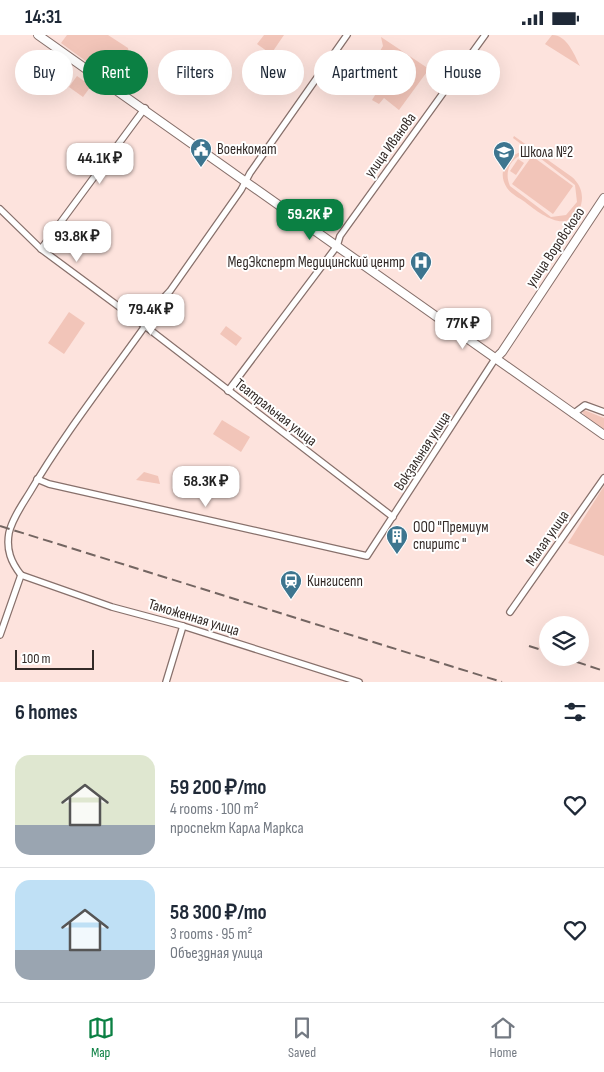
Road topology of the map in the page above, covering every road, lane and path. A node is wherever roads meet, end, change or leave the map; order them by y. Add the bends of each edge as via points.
1 (38, 35) edge
2 (42, 35) edge
3 (347, 35) edge
4 (485, 35) edge
5 (144, 108) junction
6 (246, 181) junction
7 (604, 199) edge
8 (0, 209) edge
9 (338, 245) junction
10 (41, 249) junction
11 (145, 326) junction
12 (496, 358) junction
13 (228, 391) junction
14 (604, 411) edge
15 (574, 413) junction
16 (604, 434) edge
17 (604, 478) edge
18 (37, 479) junction
19 (393, 517) junction
20 (21, 575) junction
21 (510, 612) dead end
22 (183, 626) junction
23 (0, 635) edge
24 (338, 679) edge
25 (166, 682) edge
26 (359, 682) edge

1 - 5 main road
2 - 5 main road
3 - 6 street
4 - 9 street, улица Иванова via 340,236
5 - 6 main road
5 - 10 street
6 - 9 main road
6 - 11 street
7 - 12 main road, улица Воровского
8 - 10 street, Театральная улица
9 - 12 main road
9 - 13 street, улица Иванова
10 - 11 street, Театральная улица
11 - 13 street, Театральная улица
11 - 18 street
12 - 15 main road
12 - 19 street, Вокзальная улица
13 - 19 street, Театральная улица
14 - 15 street via 585,405
15 - 16 main road
17 - 21 street, Малая улица
18 - 19 street, Вокзальная улица via 367,556
18 - 20 street via 8,535 8,552
20 - 22 street, Таможенная улица via 112,607
20 - 23 street
22 - 24 street, Таможенная улица
22 - 25 street
24 - 26 street, Таможенная улица

